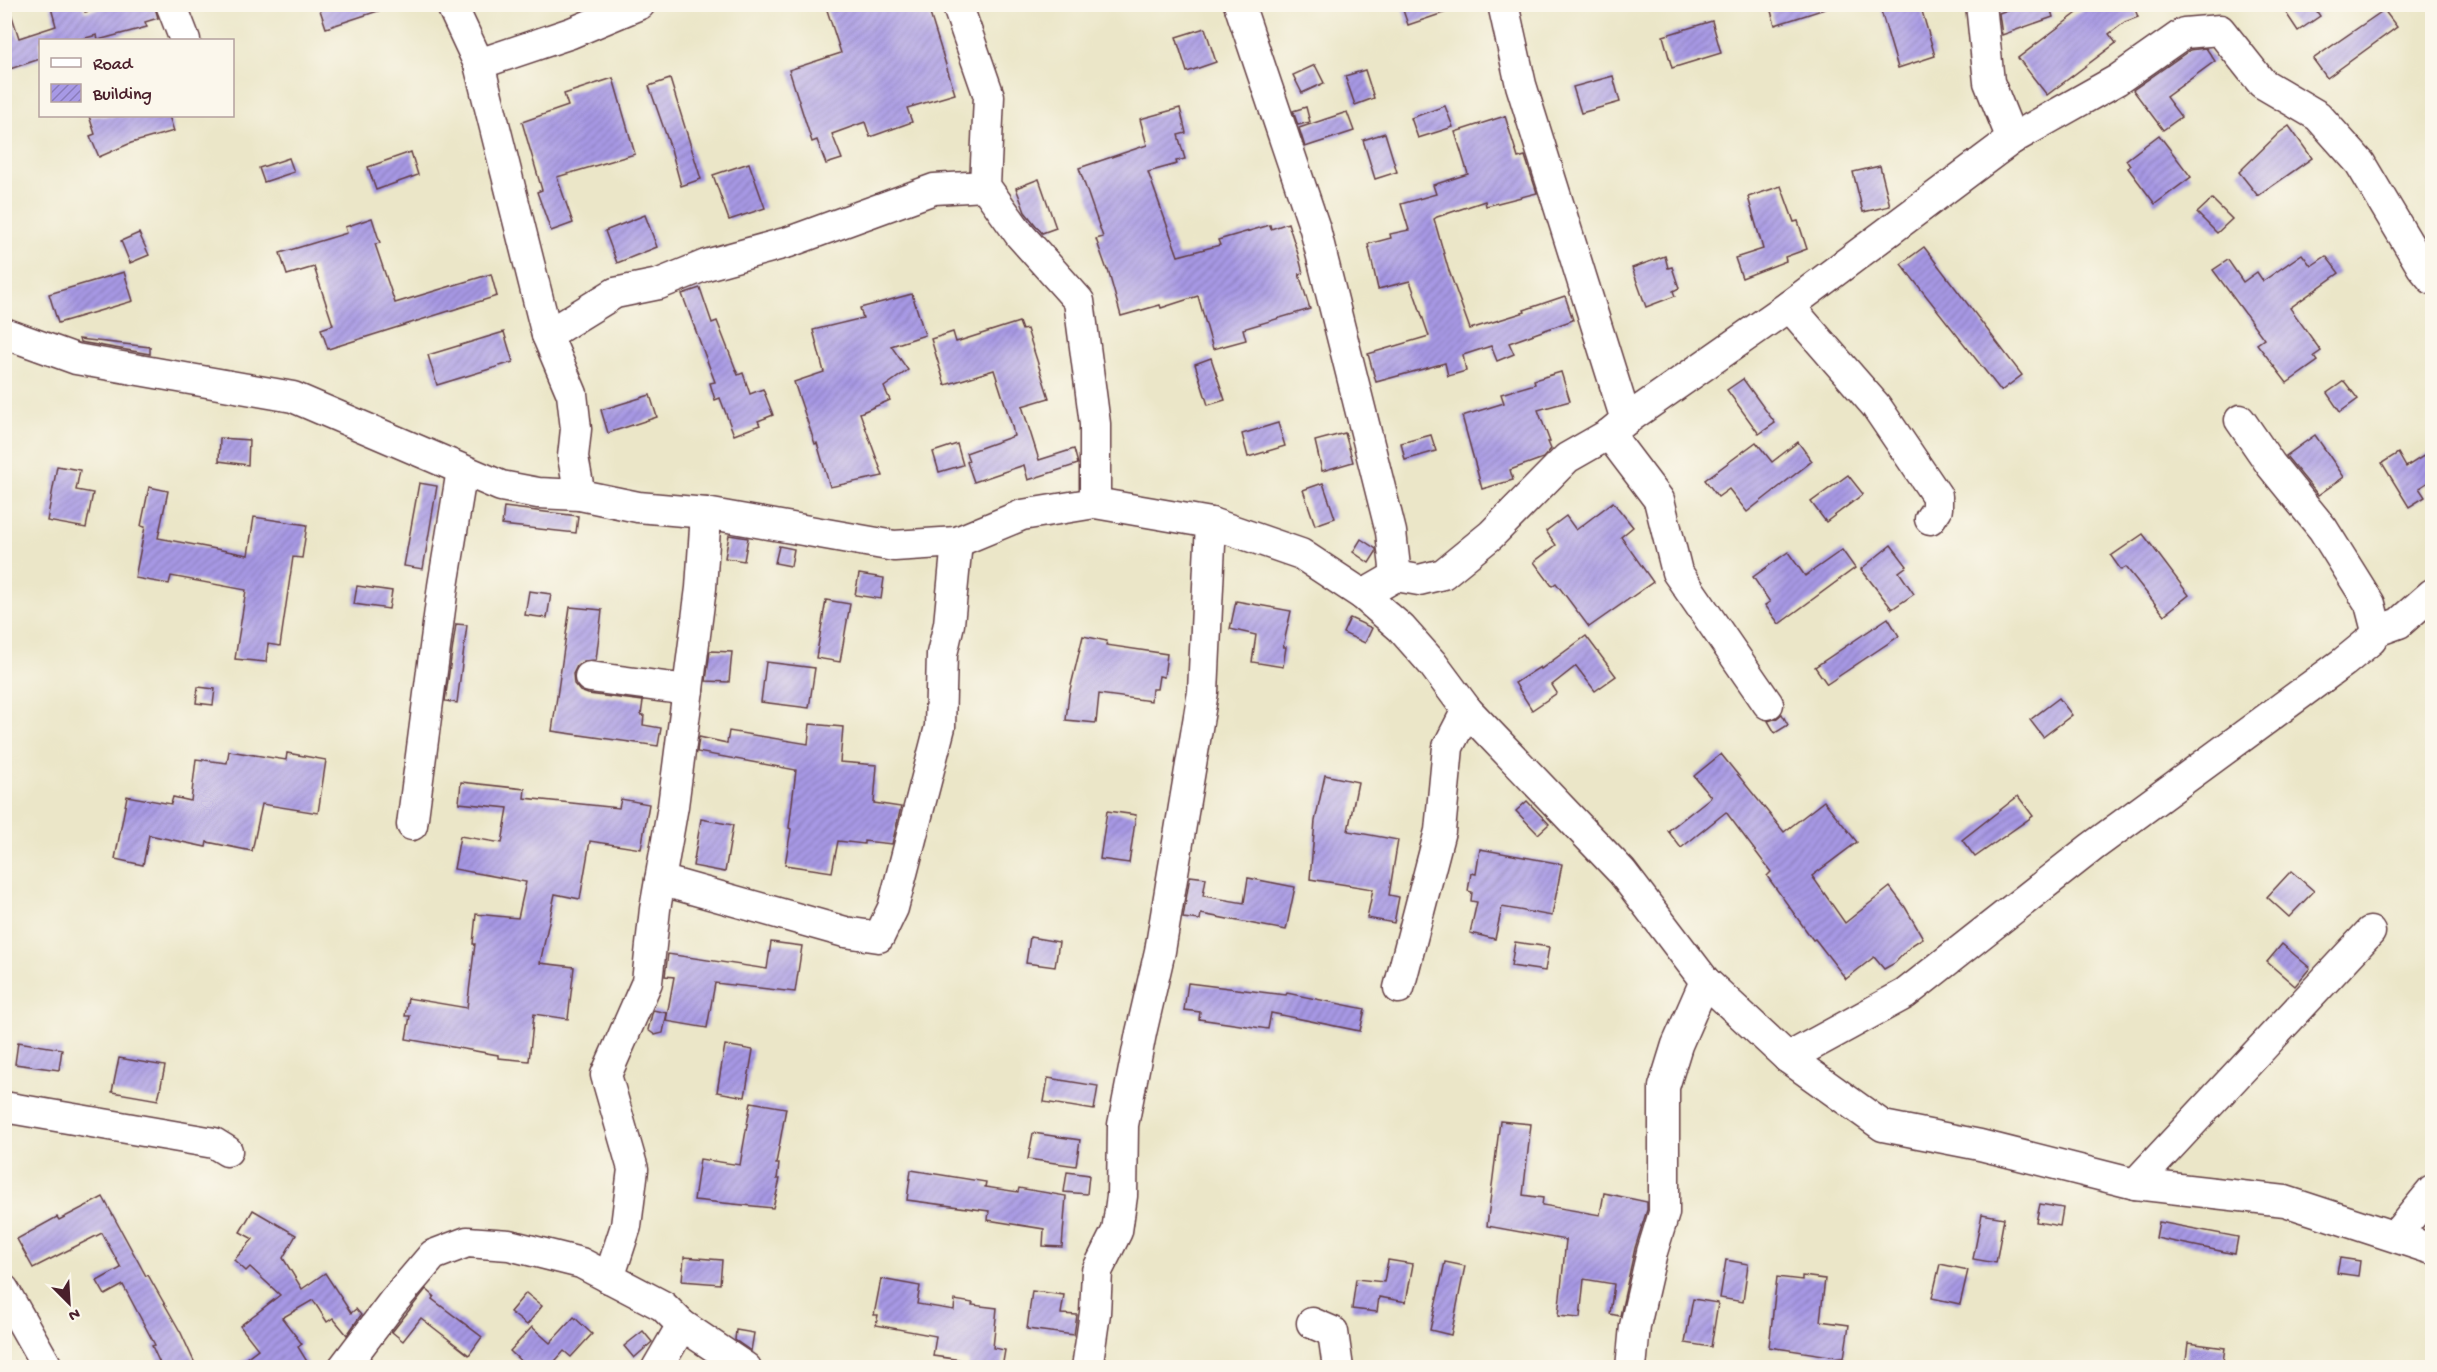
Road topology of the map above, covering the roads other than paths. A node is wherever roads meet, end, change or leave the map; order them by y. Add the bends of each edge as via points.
1 (171, 4) edge
2 (451, 4) edge
3 (640, 4) edge
4 (957, 4) edge
5 (1239, 4) edge
6 (1503, 4) edge
7 (1981, 4) edge
8 (185, 39) edge
9 (480, 64) junction
10 (2013, 139) junction
11 (985, 186) junction
12 (2433, 279) edge
13 (1789, 306) junction
14 (4, 333) edge
15 (547, 335) junction
16 (2240, 420) dead end
17 (1618, 427) junction
18 (462, 470) junction
19 (580, 495) junction
20 (1095, 503) junction
21 (706, 513) junction
22 (1930, 519) dead end
23 (1211, 523) junction
24 (957, 542) junction
25 (1396, 576) junction
26 (2433, 594) edge
27 (1363, 596) junction
28 (2377, 631) junction
29 (590, 677) dead end
30 (688, 690) junction
31 (1768, 704) dead end
32 (1467, 710) junction
33 (412, 825) dead end
34 (660, 880) junction
35 (2370, 932) dead end
36 (1705, 981) junction
37 (1399, 988) dead end
38 (1788, 1058) junction
39 (4, 1107) edge
40 (227, 1151) dead end
41 (2135, 1184) junction
42 (2433, 1191) edge
43 (2395, 1236) junction
44 (2433, 1249) edge
45 (609, 1278) junction
46 (4, 1290) edge
47 (1312, 1323) dead end
48 (682, 1325) junction
49 (48, 1368) edge
50 (343, 1368) edge
51 (657, 1368) edge
52 (746, 1368) edge
53 (1087, 1368) edge
54 (1338, 1368) edge
55 (1631, 1368) edge

1 - 8 street
2 - 9 street
3 - 9 street
4 - 11 street via 989,96
5 - 25 street via 1315,229 1391,532
6 - 17 street via 1521,85
7 - 10 street via 1989,82
9 - 15 street
10 - 12 street via 2117,80 2184,33 2220,30 2262,83 2318,116 2360,163
10 - 13 street
11 - 15 street via 934,189 789,242 706,265 659,284 615,293
11 - 20 street via 1020,235 1079,301 1095,424
13 - 17 street
13 - 22 street via 1876,406 1937,495 1937,509
14 - 18 street via 76,359 293,397
15 - 19 street via 572,394 576,429 573,457
16 - 28 street via 2323,529 2370,604
17 - 25 street via 1567,458 1491,535 1443,574 1419,580
17 - 31 street via 1659,500 1677,572
18 - 19 street via 501,486
18 - 33 street
19 - 21 street via 638,507
20 - 23 street
20 - 24 street via 1022,515
21 - 24 street via 894,546
21 - 30 street
23 - 27 street via 1301,554
23 - 53 street via 1203,692 1160,951 1123,1125 1122,1196 1117,1231 1097,1271
24 - 34 street via 942,654 940,727 893,908 879,937 845,932
25 - 27 street
26 - 28 street via 2399,622
27 - 32 street via 1425,654
28 - 38 street via 2344,662 2092,847 1905,994
29 - 30 street
30 - 34 street
32 - 36 street via 1622,872
32 - 37 street via 1448,747 1440,831
34 - 45 street via 647,982 606,1075 633,1169 626,1226
35 - 41 street
36 - 38 street
36 - 55 street via 1677,1045 1664,1087 1664,1213 1635,1326
38 - 41 street via 1883,1126 1980,1145
39 - 40 street via 214,1143
41 - 43 street via 2286,1201
42 - 43 street
43 - 44 street
45 - 48 street via 663,1305
45 - 50 street via 581,1263 509,1245 466,1242 433,1255
46 - 49 street
47 - 54 street via 1333,1332
48 - 51 street
48 - 52 street

